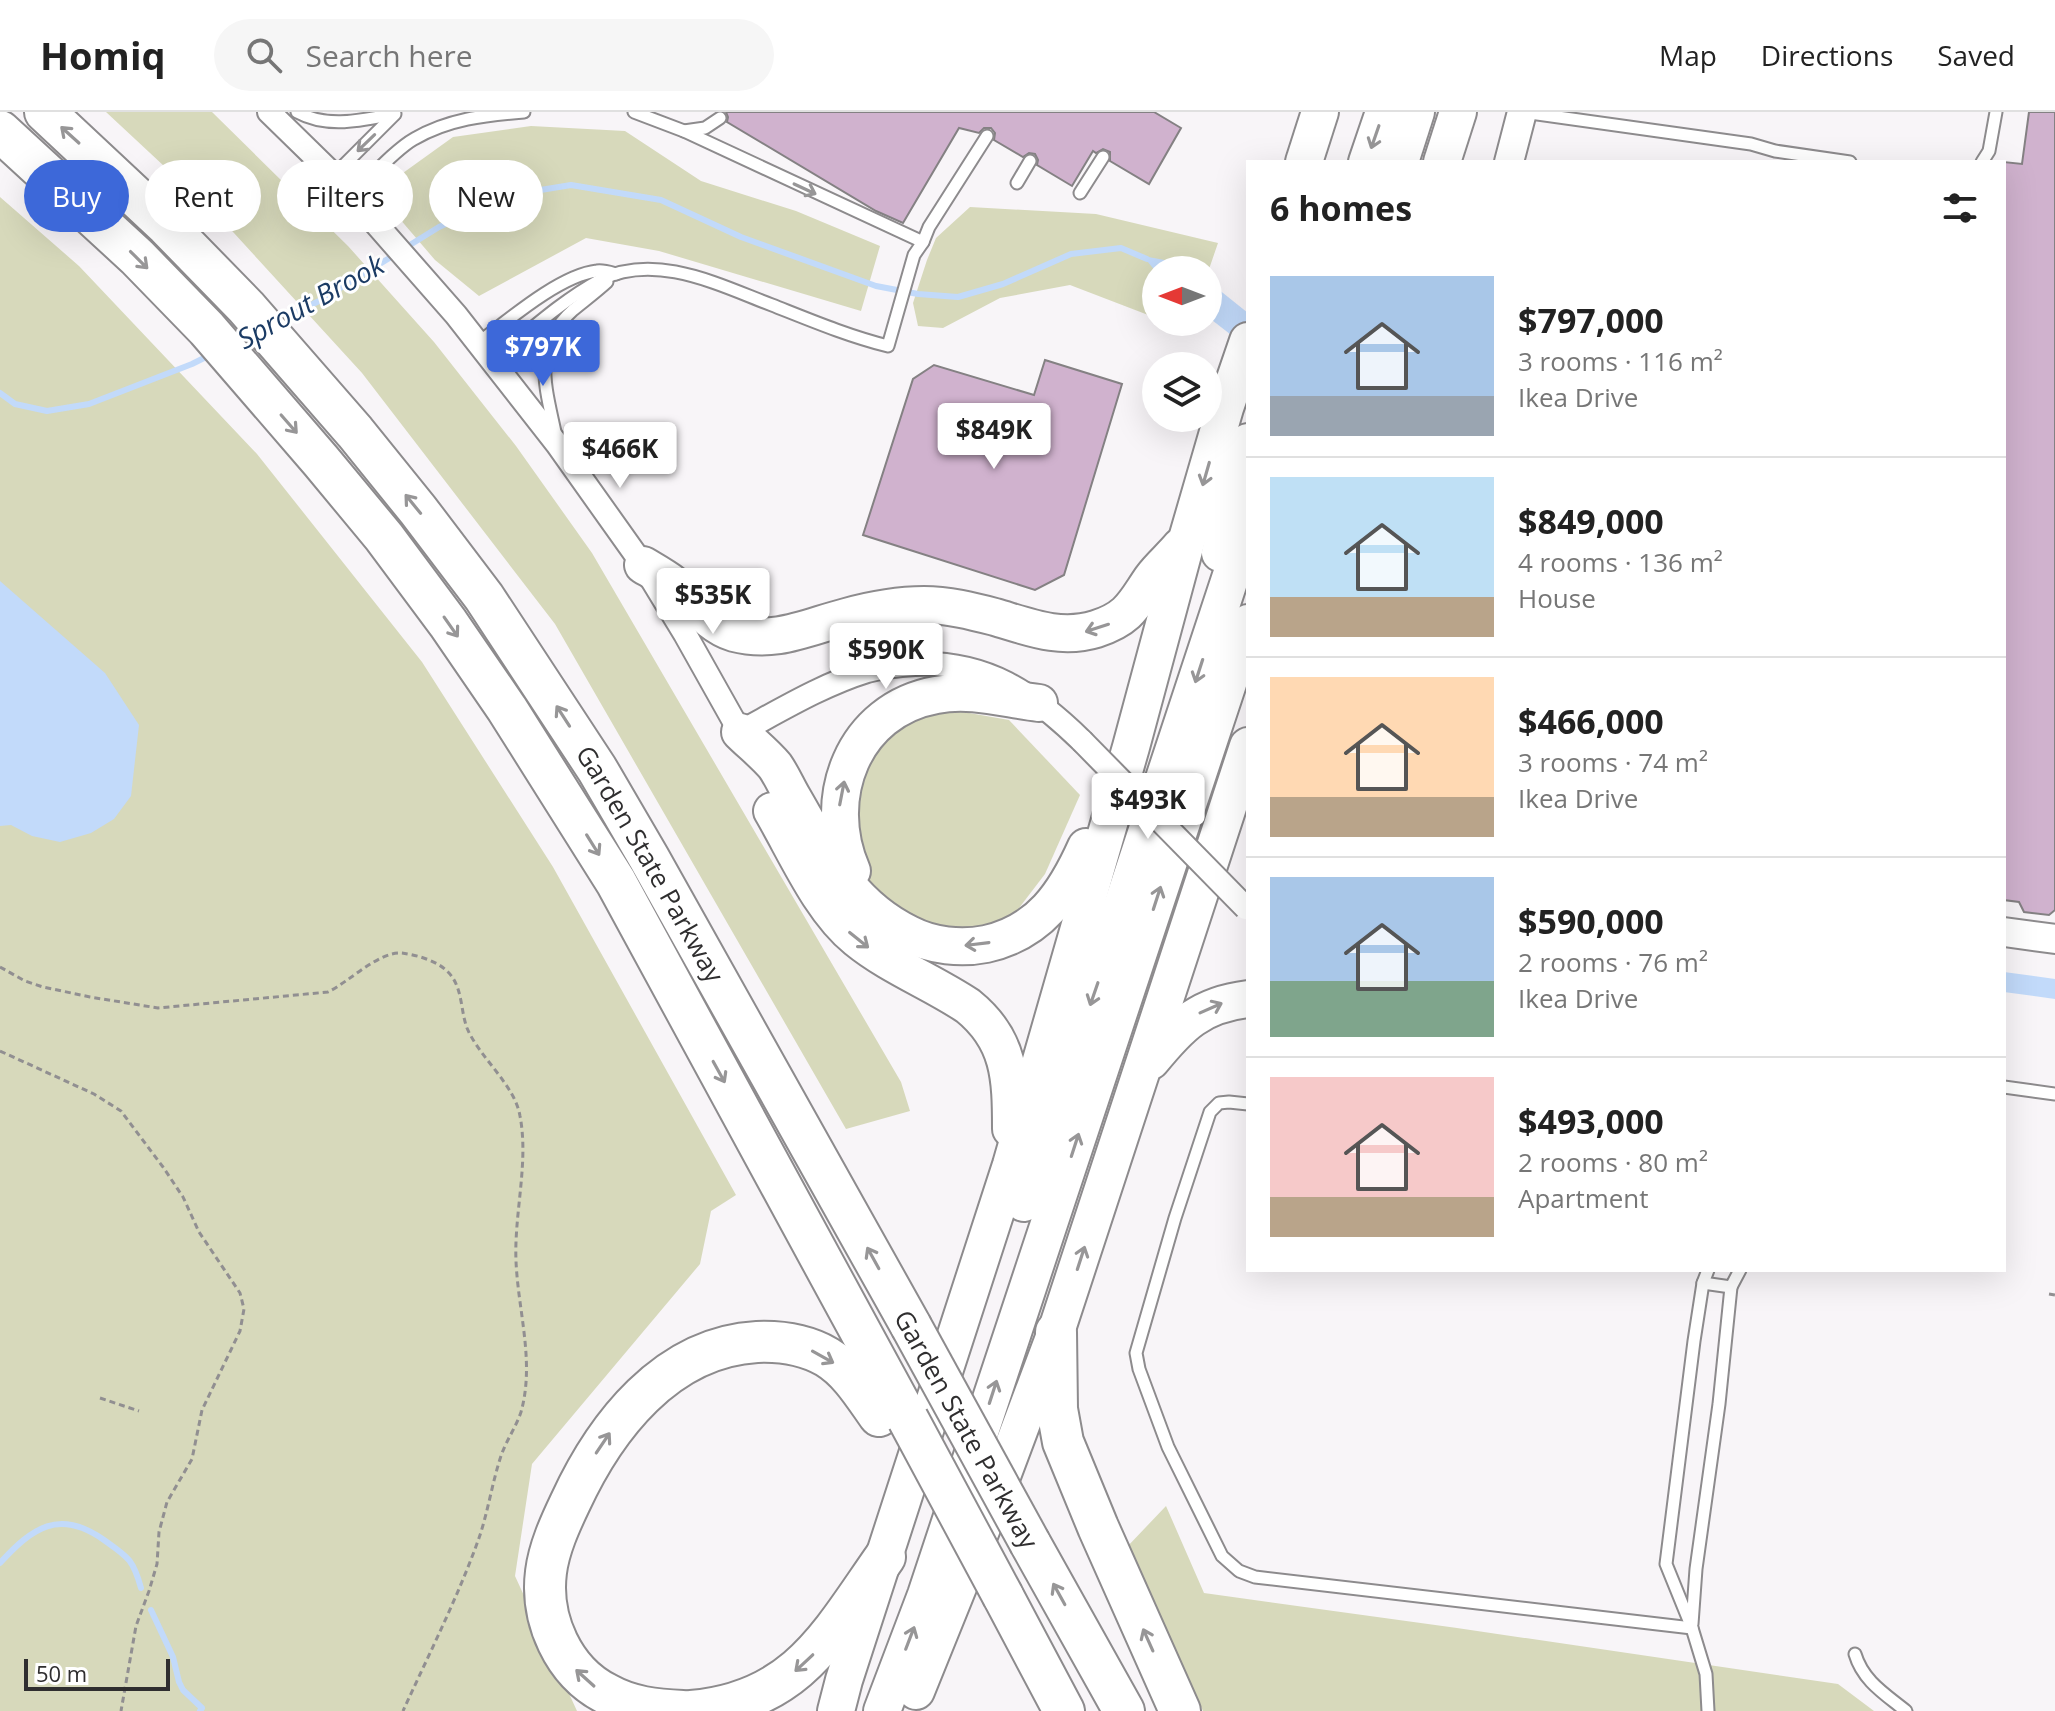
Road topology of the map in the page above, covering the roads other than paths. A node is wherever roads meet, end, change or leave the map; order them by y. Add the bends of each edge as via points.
1 (45, 112) edge
2 (269, 112) edge
3 (297, 112) edge
4 (524, 112) edge
5 (634, 112) edge
6 (1309, 112) edge
7 (1320, 112) edge
8 (1345, 112) edge
9 (1384, 112) edge
10 (1416, 112) edge
11 (1458, 112) edge
12 (1522, 112) edge
13 (1996, 112) edge
14 (396, 113) edge
15 (720, 118) dead end
16 (0, 131) edge
17 (684, 131) junction
18 (987, 136) dead end
19 (1103, 157) dead end
20 (1774, 157) edge
21 (320, 160) edge
22 (349, 160) edge
23 (390, 160) edge
24 (1302, 160) edge
25 (1303, 160) edge
26 (1331, 160) edge
27 (1368, 160) edge
28 (1401, 160) edge
29 (1443, 160) edge
30 (1510, 160) edge
31 (1820, 160) edge
32 (1983, 160) edge
33 (1030, 161) dead end
34 (1017, 183) dead end
35 (1080, 193) dead end
36 (383, 232) edge
37 (923, 242) junction
38 (616, 274) junction
39 (478, 343) junction
40 (1246, 347) edge
41 (492, 361) junction
42 (557, 444) junction
43 (1246, 450) edge
44 (1246, 537) edge
45 (1187, 539) junction
46 (643, 565) junction
47 (1234, 615) edge
48 (1039, 703) junction
49 (740, 732) junction
50 (1131, 747) junction
51 (1246, 752) edge
52 (1246, 815) edge
53 (1197, 900) junction
54 (1246, 908) edge
55 (880, 917) junction
56 (2006, 932) edge
57 (2055, 939) edge
58 (1246, 999) edge
59 (1143, 1071) junction
60 (2006, 1087) edge
61 (2055, 1094) edge
62 (1246, 1104) edge
63 (1011, 1165) junction
64 (1707, 1272) edge
65 (1739, 1272) edge
66 (1703, 1283) junction
67 (1731, 1287) junction
68 (1056, 1332) junction
69 (893, 1417) junction
70 (885, 1557) junction
71 (1692, 1628) junction
72 (1855, 1654) dead end
73 (683, 1711) edge
74 (691, 1711) edge
75 (836, 1711) edge
76 (849, 1711) edge
77 (882, 1711) edge
78 (907, 1711) edge
79 (1064, 1711) edge
80 (1124, 1711) edge
81 (1180, 1711) edge
82 (1708, 1711) edge
83 (1906, 1711) edge

80 -> 1 highway, Garden State Parkway, bridge via 649,858 484,597 277,341 167,226
2 - 21 street
3 - 14 lane via 330,123
4 - 23 lane via 445,123 412,140
5 - 17 lane
6 - 24 highway
7 - 25 highway
8 - 26 highway
9 -> 27 highway
10 - 28 highway
11 - 29 highway
12 - 20 lane via 1751,144
12 - 30 street
13 - 32 lane
14 -> 22 lane
15 - 17 lane via 705,128
16 -> 69 highway, Garden State Parkway via 207,329 384,537 448,623 616,882
17 -> 37 lane
18 - 37 lane
19 - 35 lane
20 - 31 lane
33 - 34 lane
36 - 39 street
37 - 38 lane via 914,255 888,346 687,274
38 - 39 lane via 600,270 562,283
38 - 41 lane via 564,303
38 - 42 lane via 573,311 547,349 544,382
39 - 41 street
40 -> 45 highway
41 - 42 street
42 - 46 street
43 - 47 highway via 1220,554
44 - 47 highway
45 -> 46 highway via 1126,613 1098,628 1069,633 924,605 874,610 782,636 758,637 718,626 673,584
45 - 50 highway
46 - 49 street
47 -> 76 highway via 1106,958 922,1512
77 -> 47 highway via 926,1595
48 - 49 street via 972,669 904,665 837,682
48 - 54 street, bridge
55 -> 48 highway via 851,868 839,827 841,792 863,741 901,707 934,695 971,692
49 - 55 highway via 774,765 842,880
49 -> 63 highway via 752,775 844,927 875,952 961,1001 990,1028 1009,1072
50 -> 55 highway via 1076,871 1058,899 1032,924 1000,940 967,946 931,943
50 - 63 highway
51 - 53 highway
52 - 53 highway
53 - 59 highway
56 - 57 street
59 -> 58 highway via 1180,1027 1202,1011
68 -> 59 highway
60 - 61 lane
62 - 71 lane via 1219,1103 1210,1112 1136,1353 1168,1447 1222,1556 1255,1577
63 - 70 highway
64 - 66 lane
65 - 67 lane
66 - 67 lane
66 - 71 lane via 1666,1564
67 - 71 lane
68 - 78 highway
81 -> 68 highway via 1063,1442
73 -> 69 highway via 644,1707 604,1693 572,1666 552,1630 546,1568 562,1521 602,1444 637,1400 672,1371 709,1352 751,1342 791,1344 827,1357
69 - 79 highway, Garden State Parkway, bridge via 929,1456
70 -> 74 highway via 826,1641 788,1678 739,1703
70 - 75 highway
71 - 82 lane via 1706,1674
72 - 83 lane via 1867,1679

